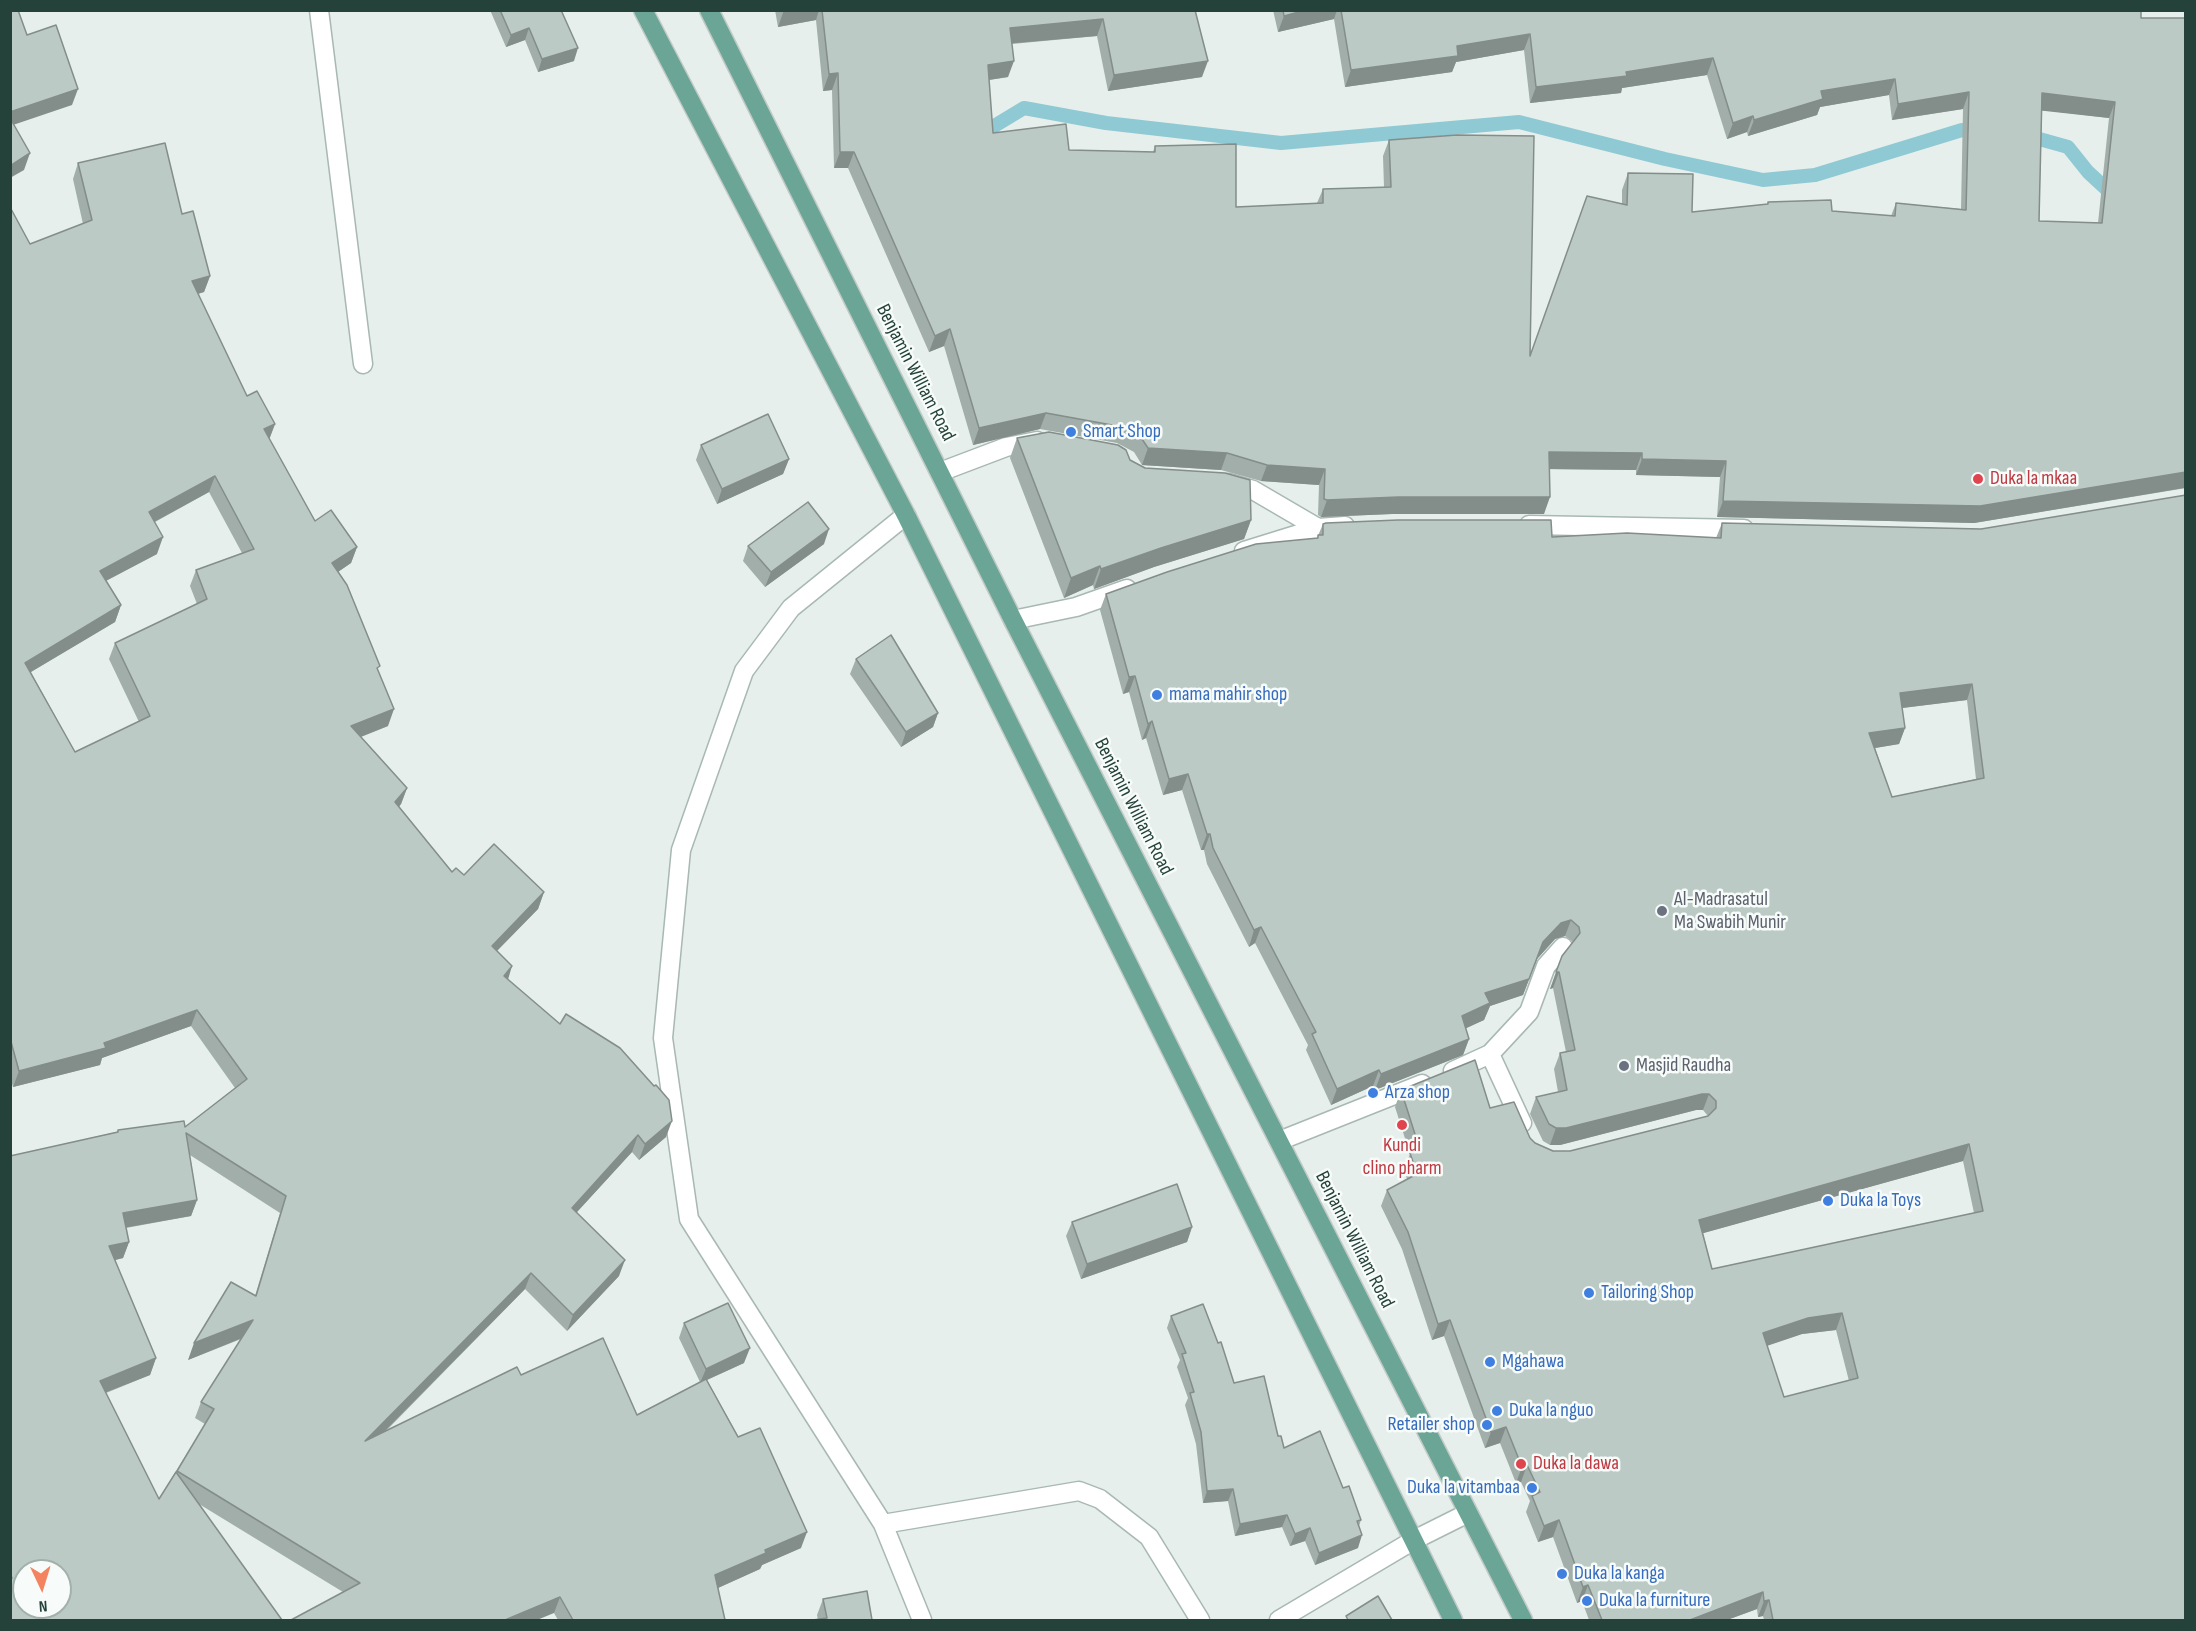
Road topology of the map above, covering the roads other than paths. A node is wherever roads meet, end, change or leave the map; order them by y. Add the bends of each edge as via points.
1 (320, 10) edge
2 (643, 10) edge
3 (709, 10) edge
4 (363, 364) dead end
5 (1053, 442) edge
6 (940, 472) junction
7 (1209, 480) edge
8 (906, 515) junction
9 (1516, 525) edge
10 (1360, 526) edge
11 (1318, 528) junction
12 (1759, 529) edge
13 (1232, 554) edge
14 (1147, 581) edge
15 (1013, 620) junction
16 (1563, 947) edge
17 (1490, 1054) junction
18 (1529, 1138) edge
19 (1279, 1141) junction
20 (1468, 1513) junction
21 (883, 1524) junction
22 (1414, 1540) junction
23 (922, 1620) edge
24 (1200, 1620) edge
25 (1279, 1620) edge
26 (1453, 1620) edge
27 (1523, 1620) edge

1 - 4 street
2 - 8 main road
3 - 6 main road, Benjamin William Road
5 - 6 street via 1042,440 1006,447
6 - 15 main road, Benjamin William Road
7 - 11 street via 1254,490
8 - 21 street via 791,608 744,671 681,850 663,1038 689,1219
8 - 22 main road
9 - 12 street
10 - 11 street
11 - 13 street
14 - 15 street via 1076,607
15 - 19 main road, Benjamin William Road
16 - 17 street via 1546,966 1529,1012
17 - 18 street
17 - 19 street
19 - 20 main road, Benjamin William Road
20 - 22 street
20 - 27 main road, Benjamin William Road
21 - 23 street
21 - 24 street via 1079,1491 1101,1499 1149,1537
22 - 25 street
22 - 26 main road

